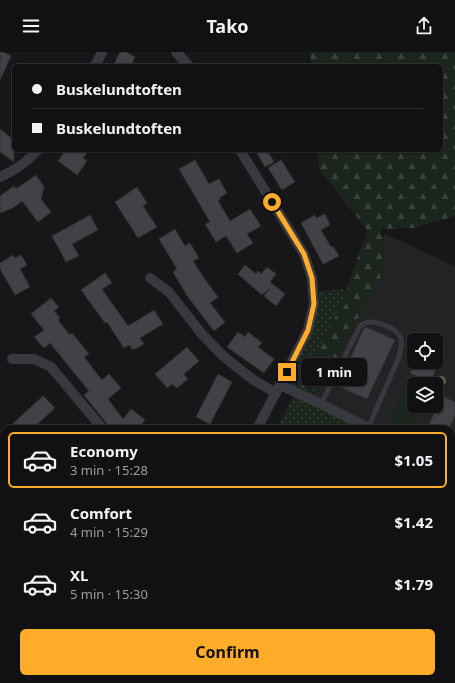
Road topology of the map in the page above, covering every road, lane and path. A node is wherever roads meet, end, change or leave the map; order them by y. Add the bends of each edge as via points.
1 (102, 52) edge
2 (180, 53) edge
3 (96, 64) edge
4 (188, 64) edge
5 (36, 152) edge
6 (241, 152) edge
7 (0, 177) edge
8 (150, 278) dead end
9 (12, 359) dead end
10 (278, 389) junction
11 (320, 404) junction
12 (100, 425) edge
13 (259, 425) edge
14 (361, 425) edge
15 (371, 425) edge

1 - 3 street
2 - 4 street
5 - 7 street
6 - 10 street via 304,254 312,278 314,304 308,330
8 - 10 street via 169,292 223,356 252,379
9 - 12 street via 34,359 51,367
10 - 11 street
10 - 13 street
11 - 14 street
11 - 15 lane via 360,326 365,323 379,323 397,332 401,339 401,347

